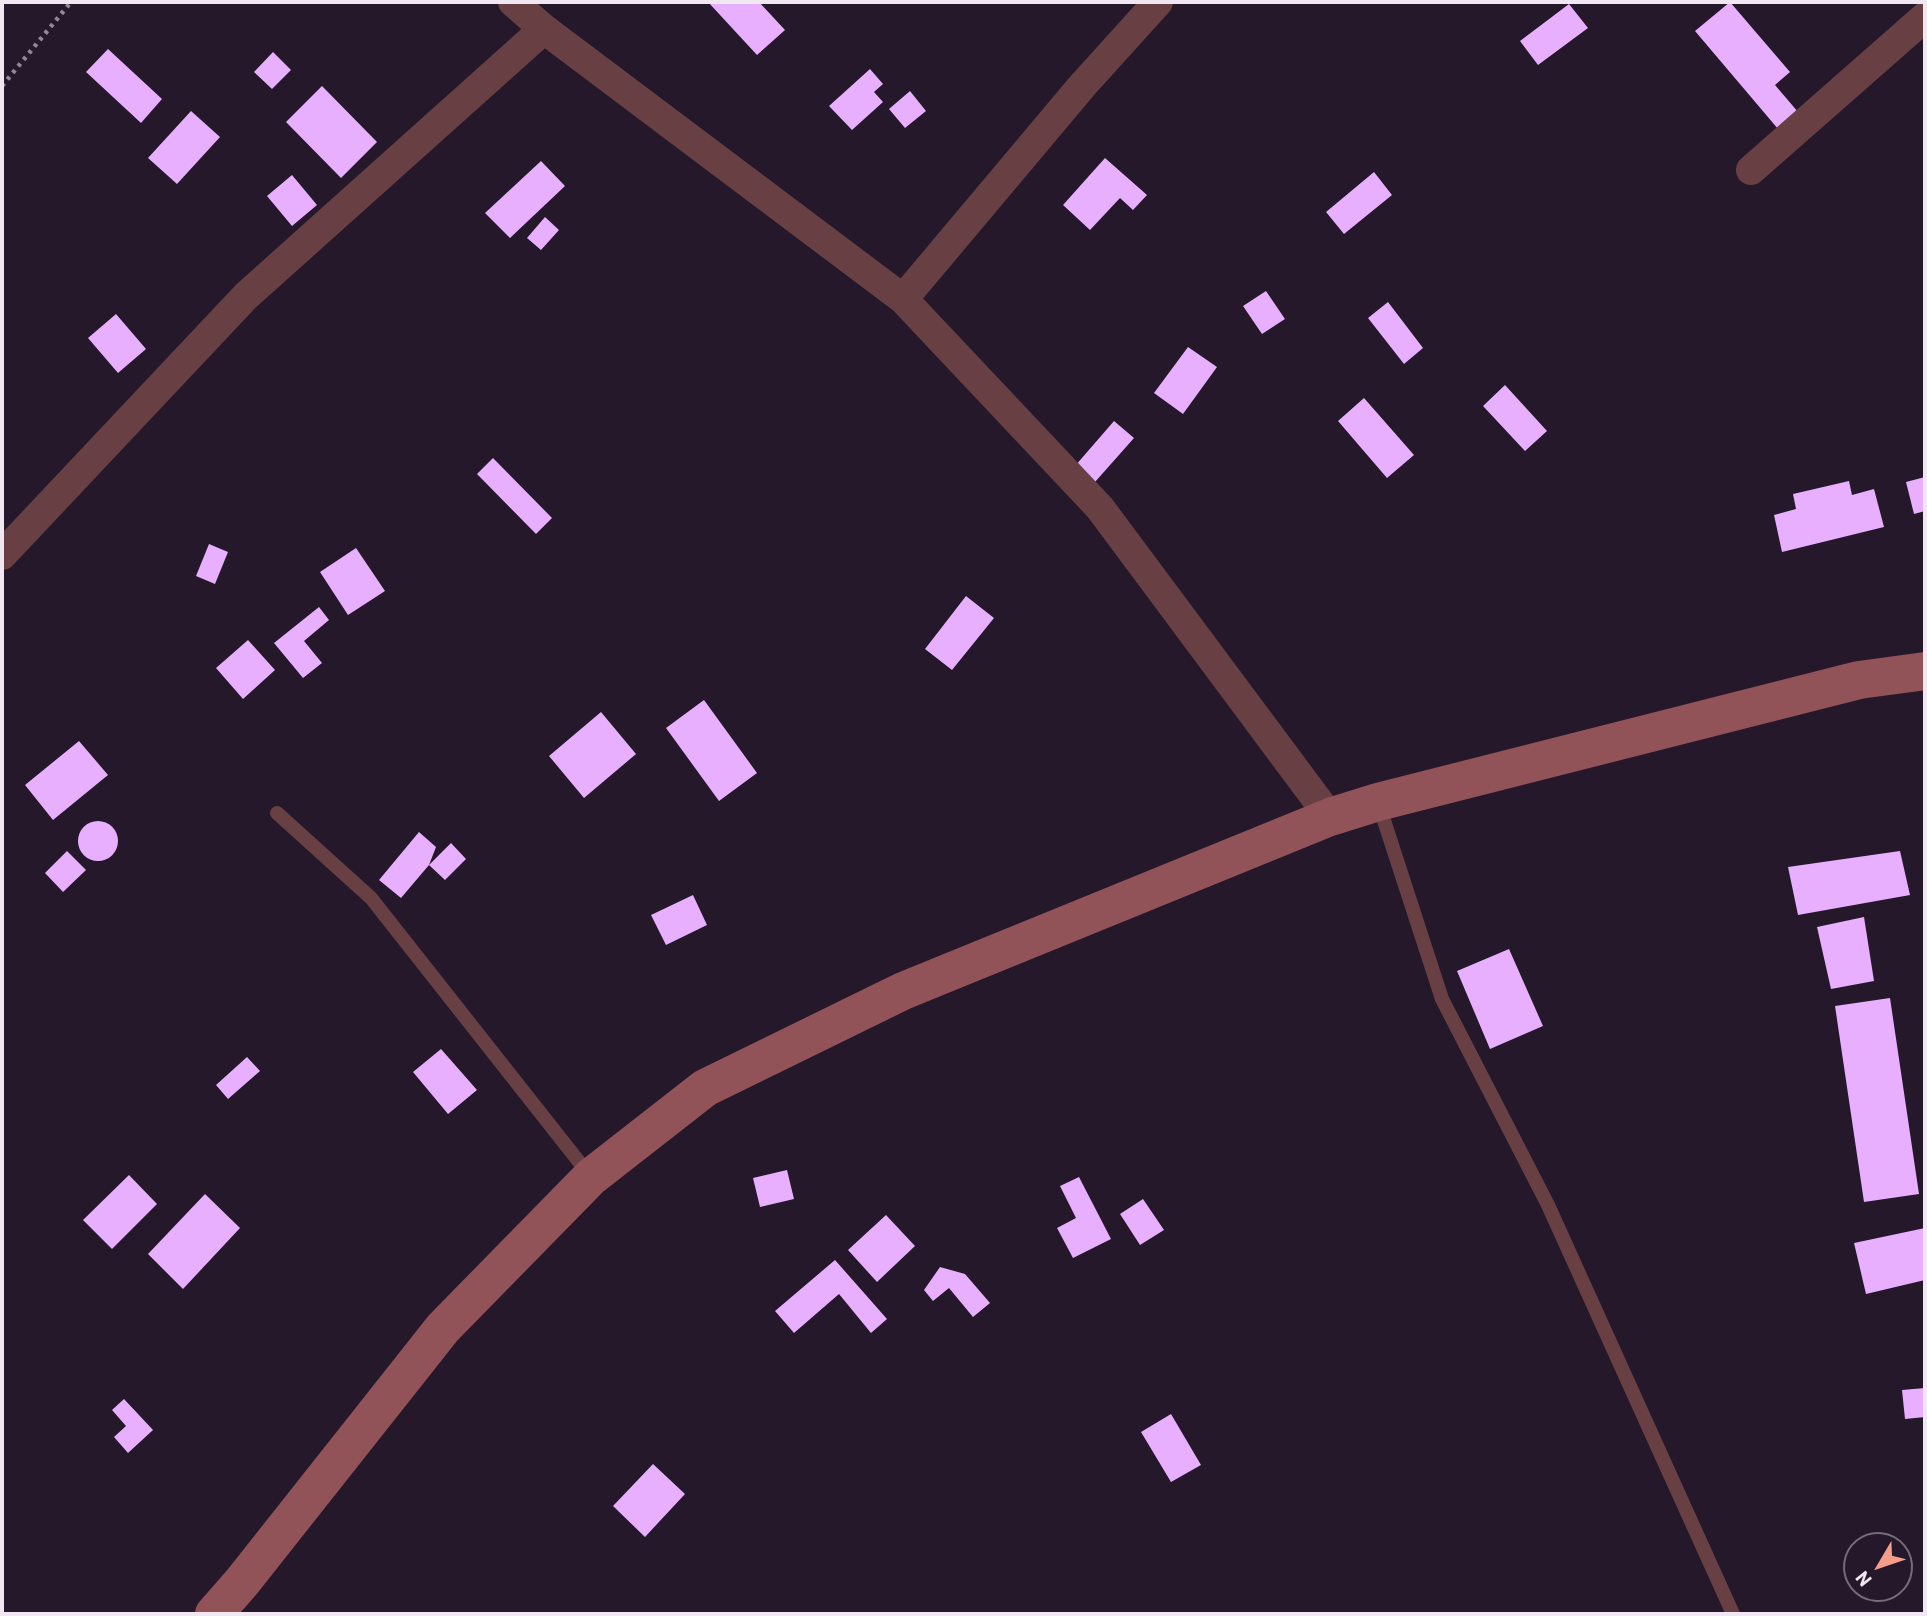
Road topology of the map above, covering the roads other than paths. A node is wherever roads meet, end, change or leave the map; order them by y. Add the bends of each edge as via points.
1 (513, 2) edge
2 (1158, 2) edge
3 (1925, 17) edge
4 (544, 29) junction
5 (1751, 170) dead end
6 (902, 299) junction
7 (2, 555) edge
8 (1925, 671) edge
9 (1378, 802) junction
10 (277, 813) dead end
11 (1330, 817) junction
12 (591, 1177) junction
13 (214, 1614) edge
14 (1732, 1614) edge

1 - 4 street
2 - 6 street
3 - 5 street
4 - 6 street
4 - 7 street via 246,296
6 - 11 street via 1100,508
8 - 9 street via 1859,680
9 - 11 street
9 - 14 lane via 1442,999 1548,1205
10 - 12 lane via 371,898
11 - 12 street via 903,991 705,1088
12 - 13 street via 443,1328

